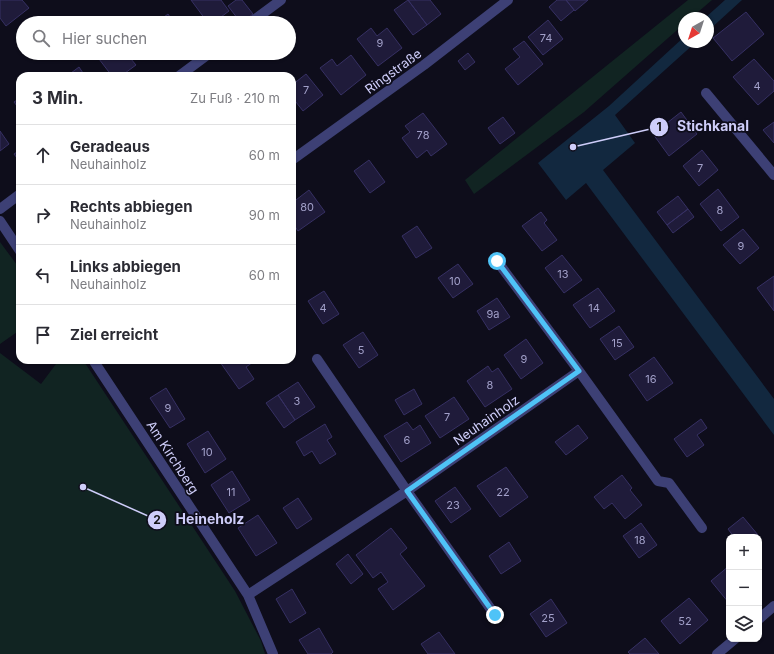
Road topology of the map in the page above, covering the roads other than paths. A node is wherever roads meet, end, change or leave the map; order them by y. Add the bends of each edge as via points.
1 (281, 0) edge
2 (508, 0) edge
3 (259, 16) edge
4 (201, 60) edge
5 (184, 72) edge
6 (706, 93) dead end
7 (296, 157) edge
8 (774, 174) edge
9 (16, 197) edge
10 (0, 209) edge
11 (0, 221) edge
12 (16, 245) edge
13 (497, 261) dead end
14 (317, 359) dead end
15 (96, 364) edge
16 (579, 371) junction
17 (407, 491) junction
18 (702, 528) dead end
19 (248, 595) junction
20 (774, 606) edge
21 (495, 615) dead end
22 (762, 616) edge
23 (731, 642) edge
24 (273, 654) edge
25 (717, 654) edge

1 - 3 street
2 - 7 street, Ringstraße via 424,65
4 - 5 street
6 - 8 street
9 - 10 street
11 - 12 street
13 - 16 street
14 - 17 street
15 - 19 street, Am Kirchberg
16 - 17 street, Neuhainholz
16 - 18 street via 658,481 669,483
17 - 19 street, Neuhainholz
17 - 21 street
19 - 24 street, Am Kirchberg
20 - 22 street
23 - 25 street

